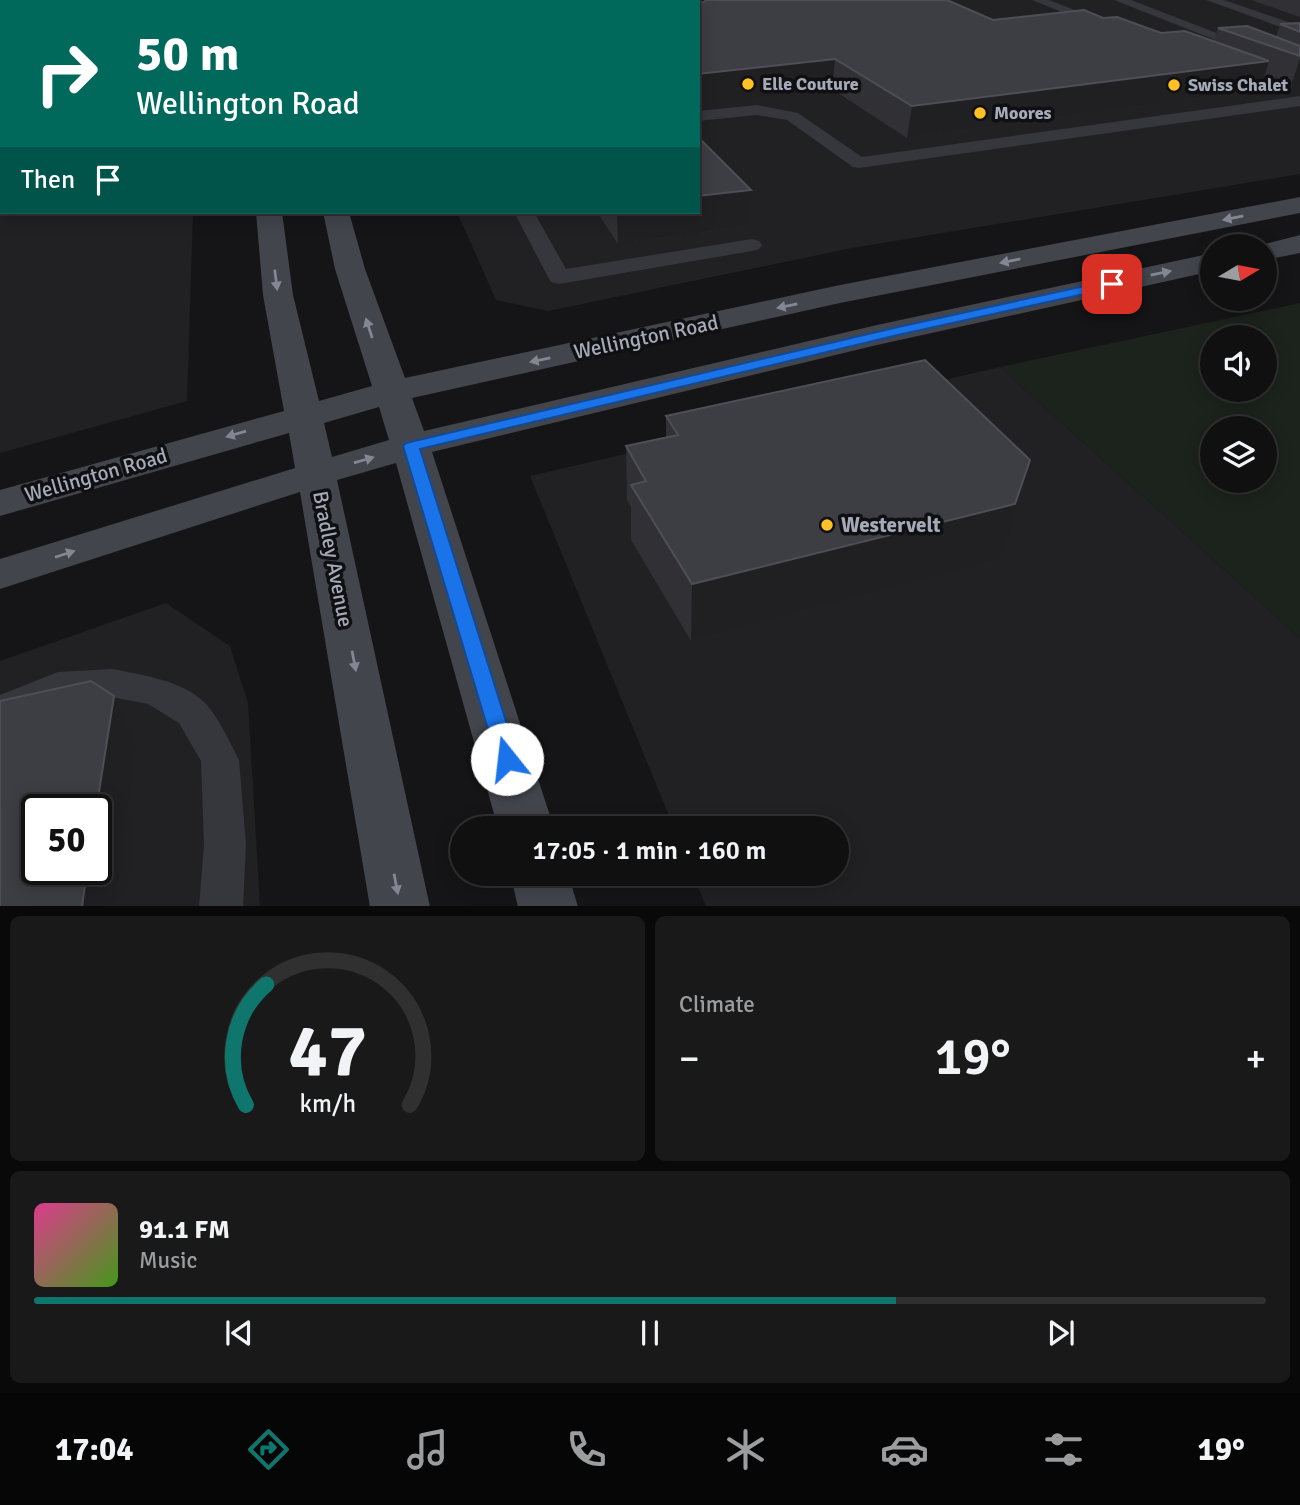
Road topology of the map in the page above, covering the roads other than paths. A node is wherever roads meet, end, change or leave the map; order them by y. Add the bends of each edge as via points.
1 (1038, 0) edge
2 (1120, 0) edge
3 (1212, 0) edge
4 (1300, 30) edge
5 (1122, 31) edge
6 (1254, 49) edge
7 (1273, 87) dead end
8 (1300, 99) edge
9 (700, 116) edge
10 (1300, 205) edge
11 (269, 214) edge
12 (336, 214) edge
13 (525, 214) edge
14 (1300, 244) edge
15 (752, 245) dead end
16 (1278, 248) edge
17 (1200, 265) edge
18 (391, 393) junction
19 (302, 415) junction
20 (411, 446) junction
21 (316, 474) junction
22 (0, 503) edge
23 (0, 575) edge
24 (0, 711) edge
25 (522, 816) edge
26 (543, 886) edge
27 (221, 906) edge
28 (400, 906) edge
29 (548, 906) edge

1 - 5 lane
2 - 6 lane
3 - 4 lane
7 - 8 lane
8 - 9 lane via 859,163 792,116 757,110
10 -> 18 main road, Wellington Road via 840,295
11 -> 19 main road, Bradley Avenue via 278,295
18 -> 12 main road
13 - 15 lane via 559,276
14 - 16 main road
20 -> 17 main road
18 - 19 main road, Wellington Road
18 - 20 main road
19 - 21 main road, Bradley Avenue
19 -> 22 main road, Wellington Road
21 -> 20 main road
20 - 25 main road
23 -> 21 main road
21 -> 28 main road, Bradley Avenue
24 - 27 lane via 58,686 112,683 158,692 192,713 220,760 225,845
26 - 29 main road

